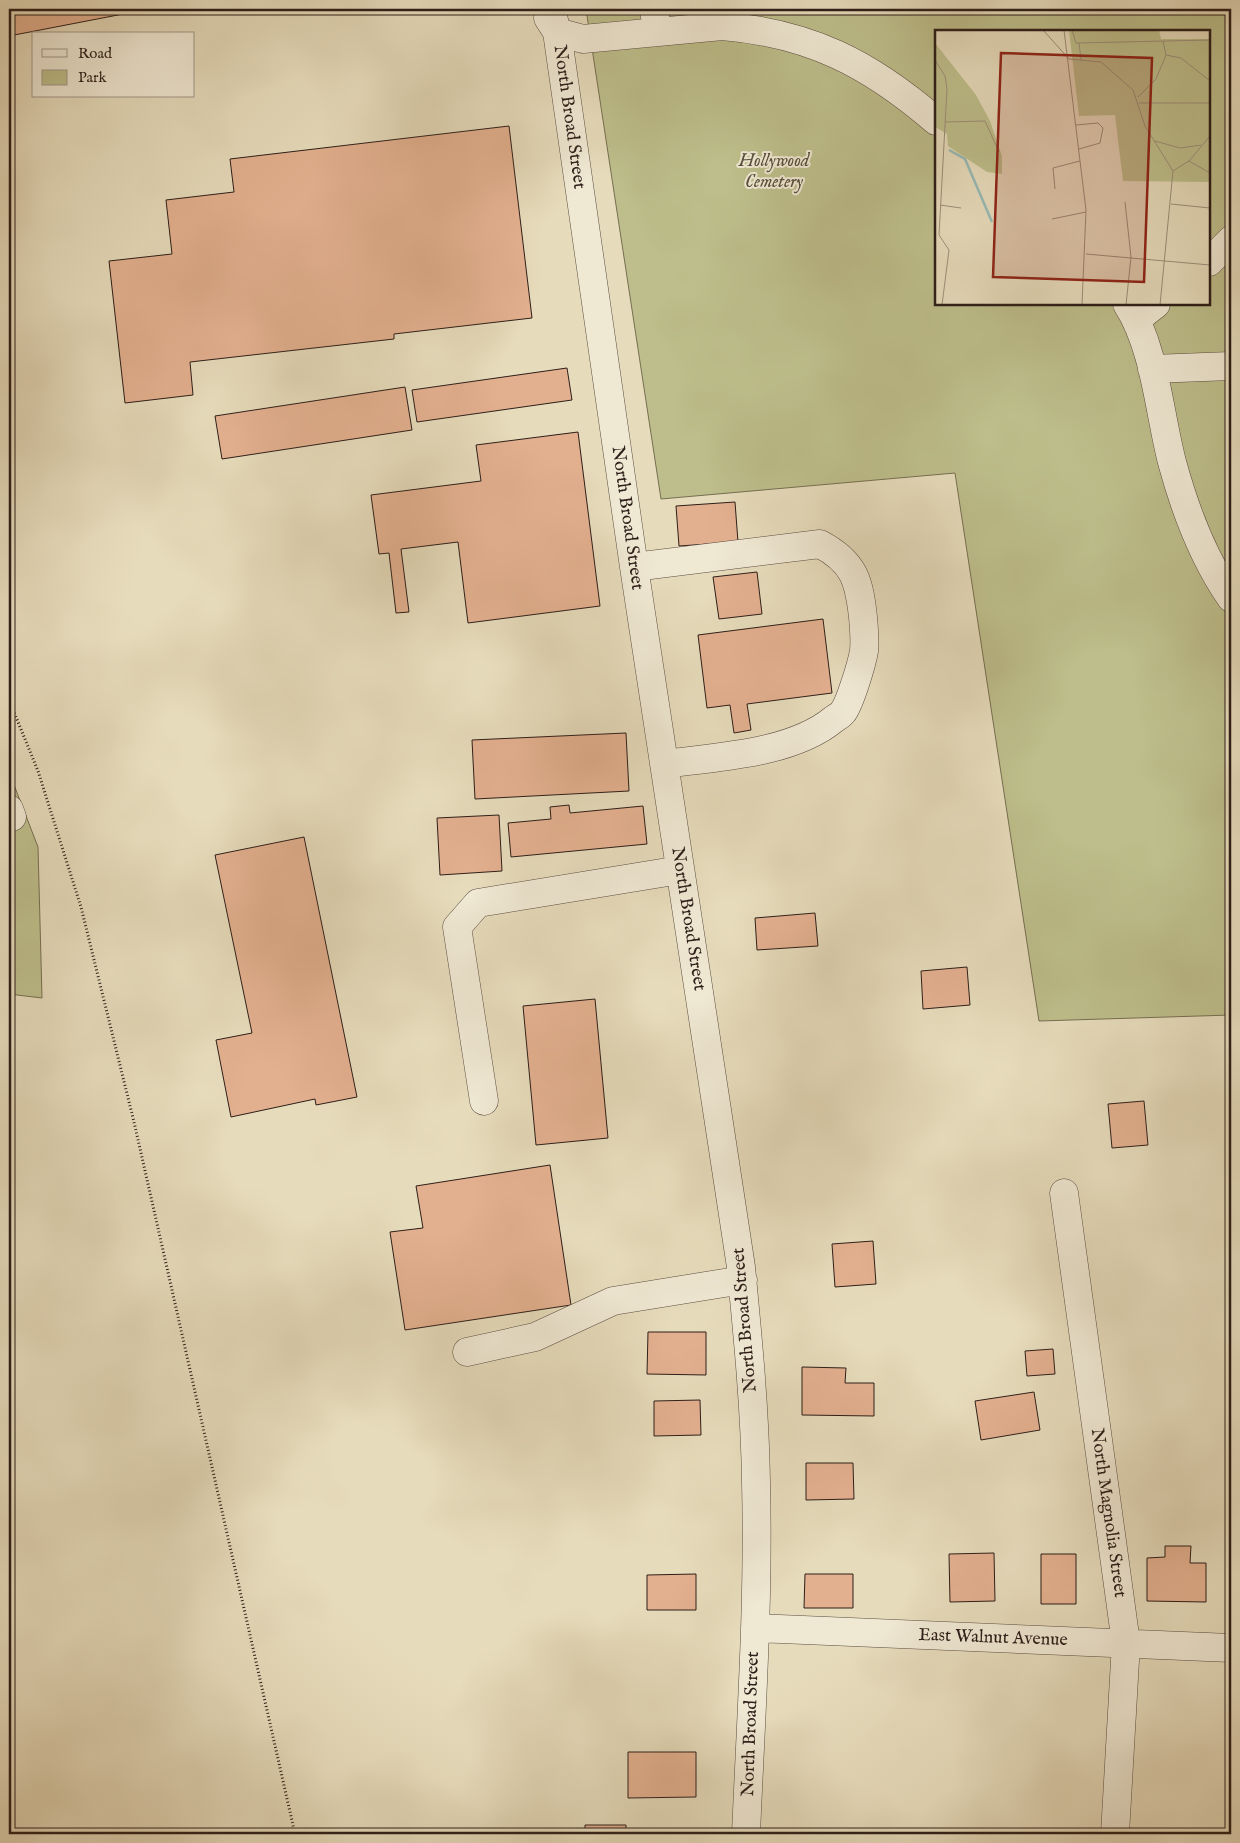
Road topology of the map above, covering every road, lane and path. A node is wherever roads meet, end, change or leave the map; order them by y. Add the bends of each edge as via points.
1 (542, 9) edge
2 (554, 20) edge
3 (656, 20) edge
4 (935, 120) edge
5 (1231, 240) edge
6 (1210, 261) edge
7 (1140, 309) edge
8 (1231, 366) edge
9 (1152, 369) junction
10 (634, 567) junction
11 (1231, 598) edge
12 (9, 700) edge
13 (664, 764) junction
14 (680, 870) junction
15 (484, 1101) dead end
16 (1064, 1193) dead end
17 (743, 1280) junction
18 (467, 1352) dead end
19 (755, 1628) junction
20 (1126, 1643) junction
21 (1231, 1648) edge
22 (295, 1834) edge
23 (746, 1834) edge
24 (1115, 1834) edge

1 - 2 street
2 - 3 street via 583,39
2 - 10 street, North Broad Street
3 - 4 street via 745,28 824,48 849,59 913,101
5 - 6 street
7 - 9 street
8 - 9 street
9 - 11 street via 1172,462 1198,539
10 - 13 street, North Broad Street
10 - 13 street via 820,544 835,552 851,568 860,590 864,652 843,712 808,736 757,751
12 - 22 path via 38,772 84,916 134,1122
13 - 14 street, North Broad Street
14 - 15 street via 478,903 457,928
14 - 17 street, North Broad Street
16 - 20 street, North Magnolia Street
17 - 18 street via 613,1301 536,1337
17 - 19 street, North Broad Street via 756,1483
19 - 20 street, East Walnut Avenue
19 - 23 street, North Broad Street
20 - 21 street, East Walnut Avenue
20 - 24 street, North Magnolia Street

